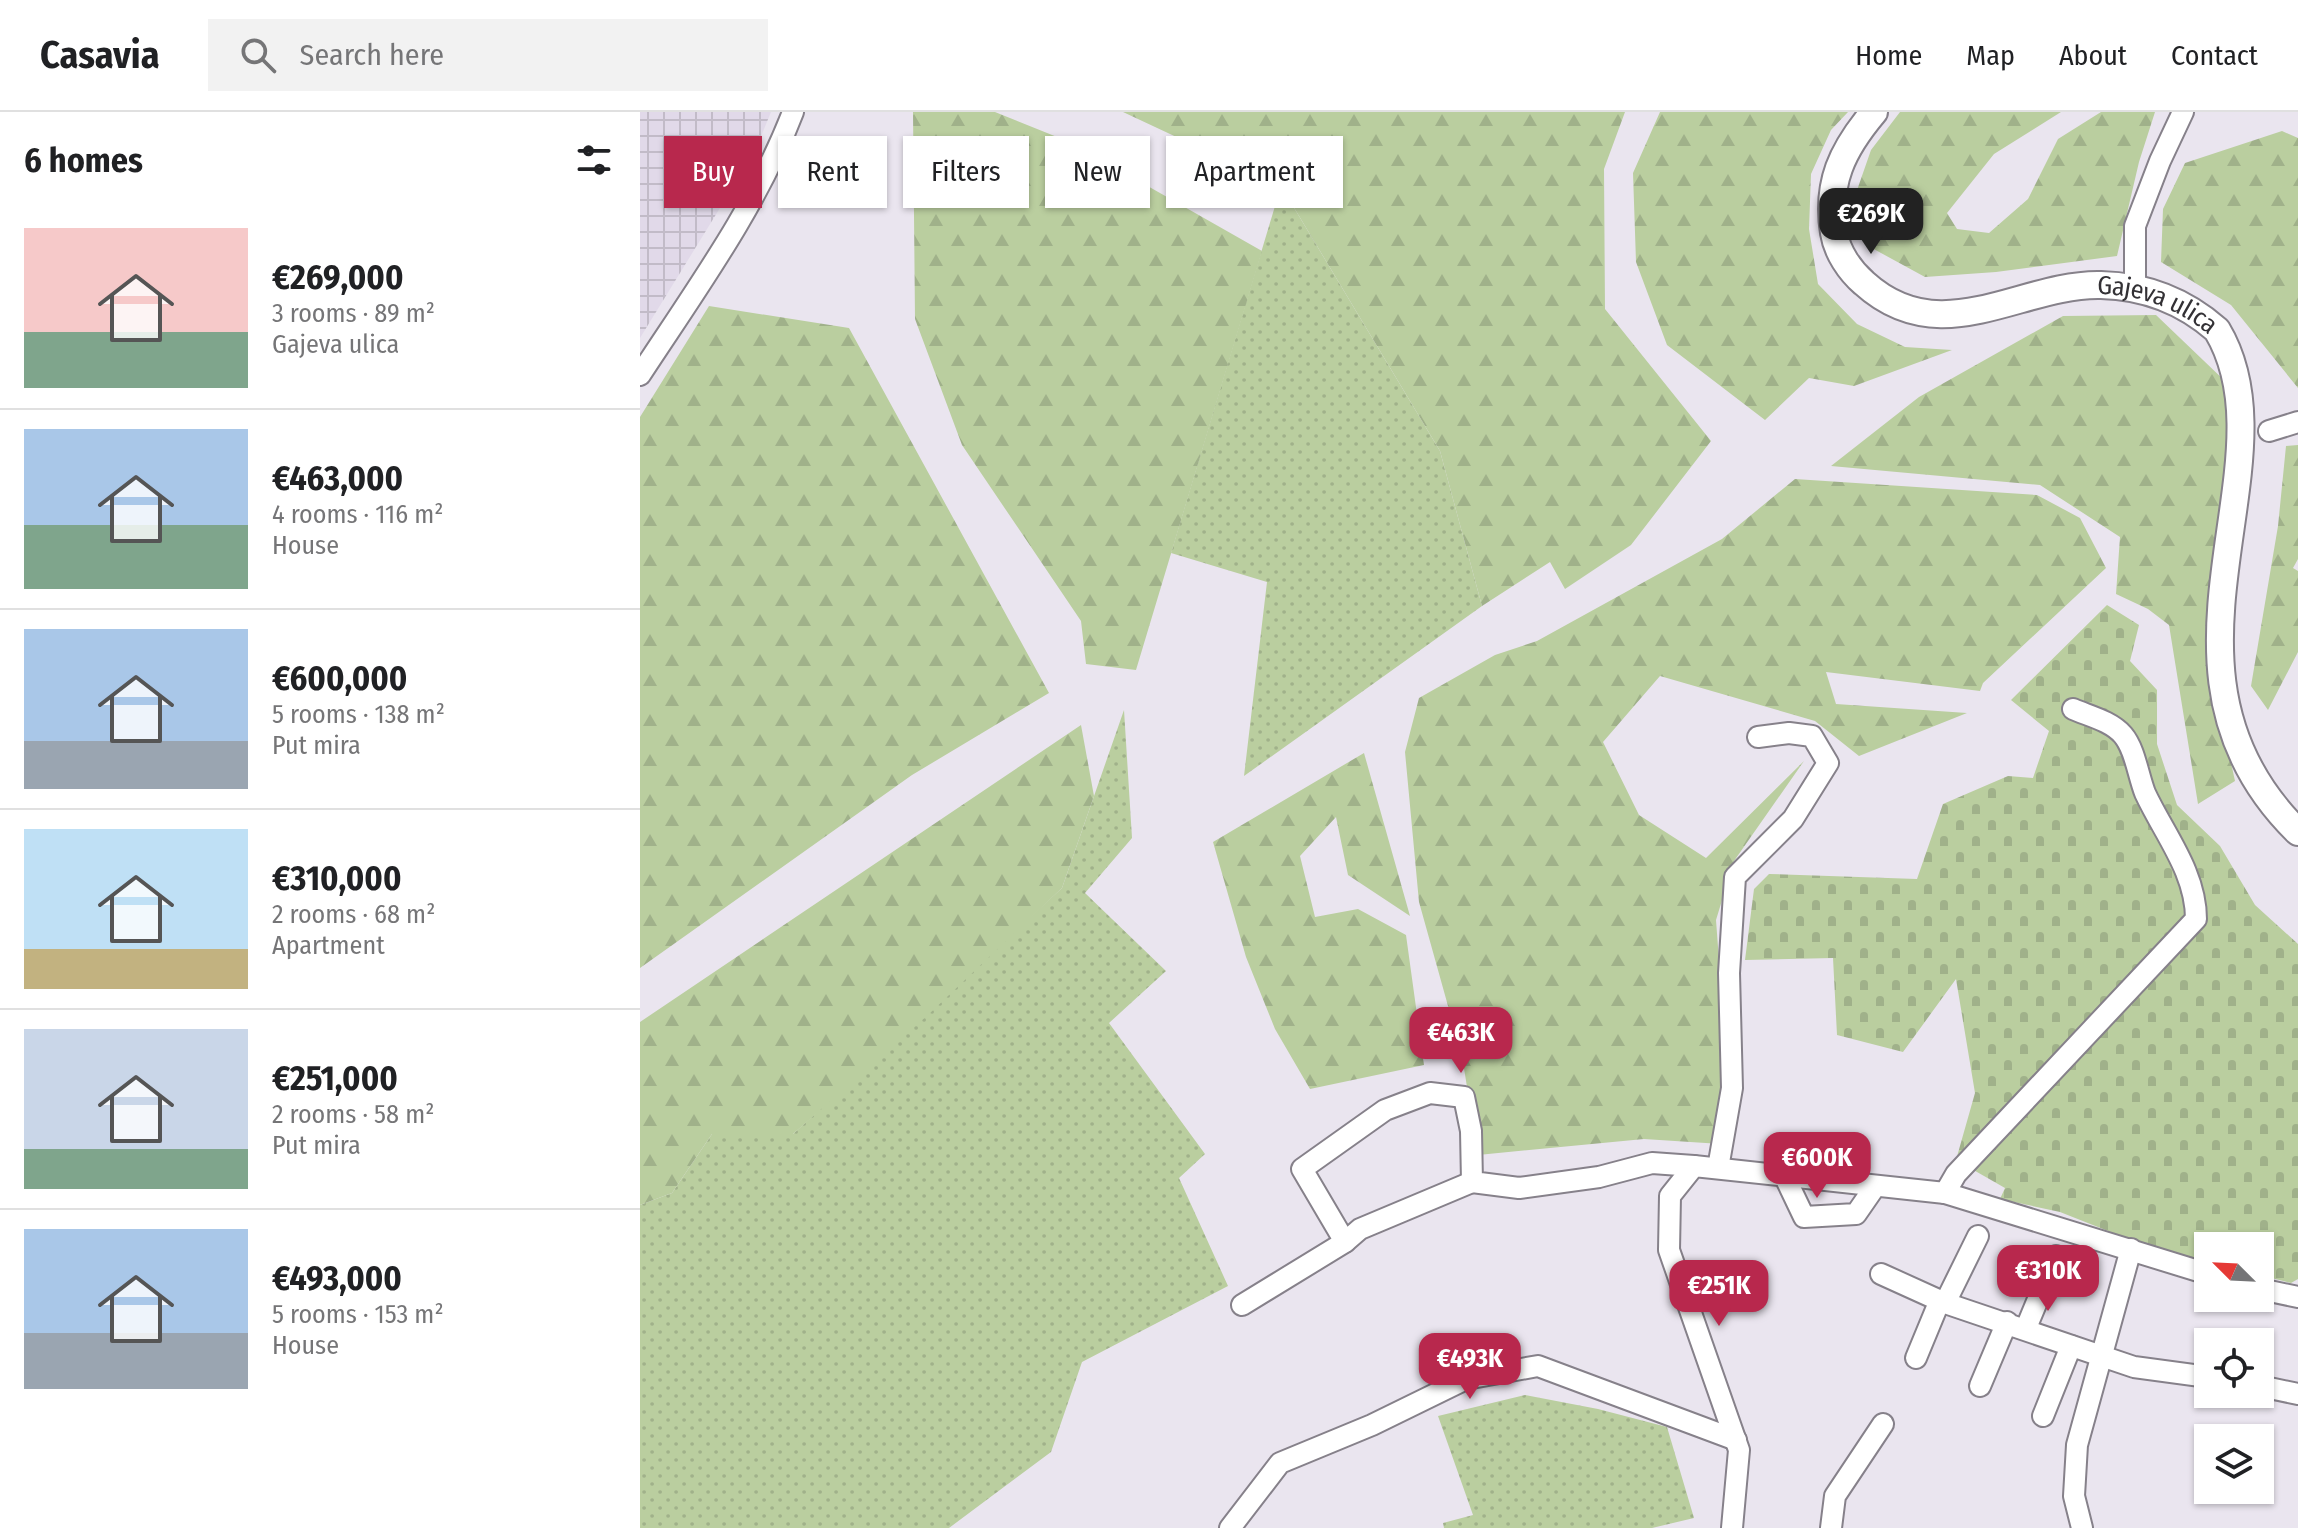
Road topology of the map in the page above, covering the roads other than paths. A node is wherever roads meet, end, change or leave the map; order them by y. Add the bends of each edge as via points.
1 (793, 112) edge
2 (1874, 112) edge
3 (2183, 112) edge
4 (2135, 288) junction
5 (640, 375) edge
6 (2298, 422) edge
7 (2269, 431) junction
8 (2270, 461) dead end
9 (2252, 561) dead end
10 (2073, 709) dead end
11 (1758, 737) dead end
12 (2298, 832) edge
13 (1694, 1166) junction
14 (1718, 1168) junction
15 (1775, 1173) junction
16 (1472, 1182) junction
17 (1874, 1188) junction
18 (1945, 1193) junction
19 (1978, 1236) dead end
20 (1345, 1242) junction
21 (2131, 1249) junction
22 (2056, 1256) dead end
23 (2194, 1269) edge
24 (1881, 1274) dead end
25 (2274, 1292) edge
26 (2298, 1297) edge
27 (1943, 1302) junction
28 (1242, 1305) dead end
29 (2016, 1325) junction
30 (2071, 1346) junction
31 (2102, 1357) junction
32 (1916, 1358) dead end
33 (2194, 1375) edge
34 (1980, 1386) dead end
35 (2274, 1389) edge
36 (2298, 1394) edge
37 (2043, 1416) dead end
38 (1883, 1424) dead end
39 (1736, 1440) junction
40 (1230, 1528) edge
41 (1732, 1528) edge
42 (1831, 1528) edge
43 (2082, 1528) edge

1 - 5 street via 779,148 711,267
2 - 4 main road, Gajeva ulica via 1841,156 1830,210 1835,239 1851,271 1876,294 1919,310 1967,313 2098,284
3 - 4 street via 2135,226
4 - 7 main road, Gajeva ulica via 2190,310 2240,354 2256,385
6 - 7 street
7 - 8 main road, Gajeva ulica
9 - 12 main road via 2233,657 2234,706 2241,745 2257,779
10 - 18 street via 2116,728 2126,739 2145,793 2181,859 2196,919 1956,1174
11 - 14 street via 1812,736 1828,763 1793,819 1735,877 1729,973 1732,1088
13 - 14 street
13 - 16 street via 1652,1163 1519,1188
13 - 39 street via 1670,1196 1669,1250
14 - 15 street
15 - 17 street
15 - 17 street via 1804,1217 1856,1214
16 - 20 street via 1360,1229
16 - 20 street via 1464,1097 1430,1093 1385,1110 1302,1169
17 - 18 street
18 - 21 street
19 - 27 street
20 - 28 street
21 - 23 street
21 - 31 street
22 - 29 street
24 - 27 street
25 - 26 street
27 - 29 street
27 - 32 street
29 - 30 street
29 - 34 street
30 - 31 street
30 - 37 street
31 - 33 street
31 - 43 street via 2077,1445 2074,1496
35 - 36 street
38 - 42 street via 1835,1496
39 - 40 street via 1538,1366 1466,1379 1280,1463
39 - 41 street

